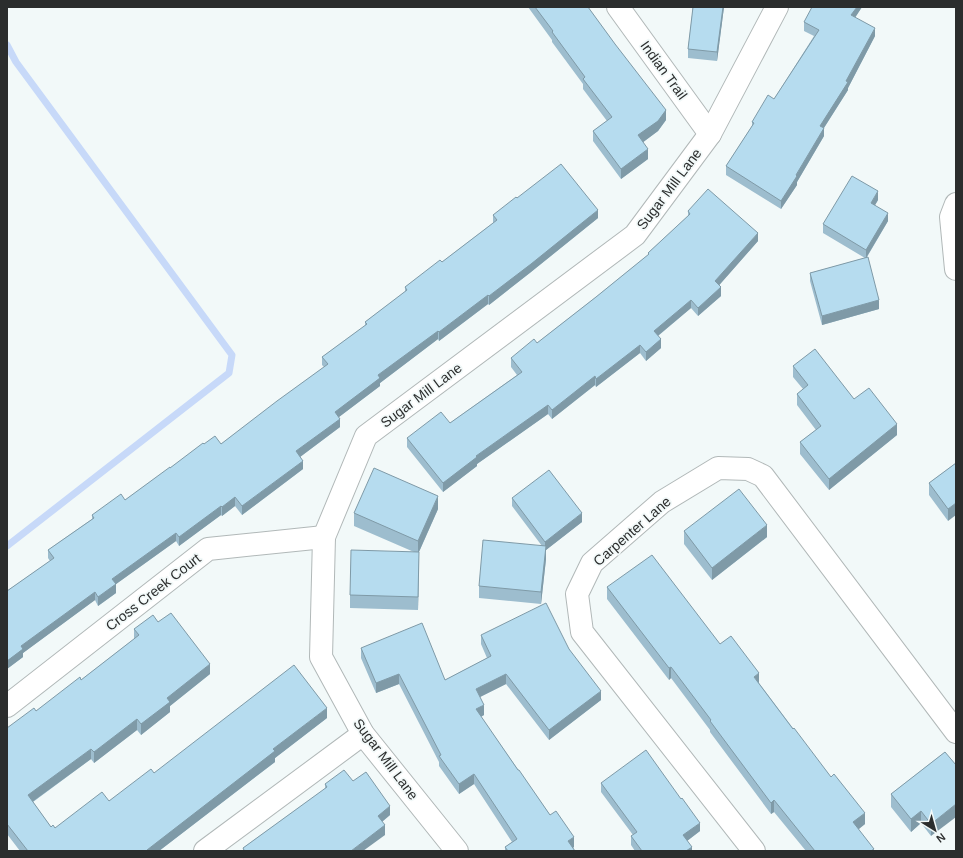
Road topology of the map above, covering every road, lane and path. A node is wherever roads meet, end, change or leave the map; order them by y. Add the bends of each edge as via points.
1 (618, 7) edge
2 (777, 7) edge
3 (710, 134) junction
4 (956, 204) edge
5 (956, 269) edge
6 (324, 537) junction
7 (7, 706) edge
8 (956, 732) edge
9 (363, 734) junction
10 (204, 851) edge
11 (457, 851) edge
12 (754, 851) edge

1 - 3 street, Indian Trail
2 - 3 street, Sugar Mill Lane
3 - 6 street, Sugar Mill Lane via 635,235 366,436
4 - 5 street via 951,217
6 - 7 street, Cross Creek Court via 208,549
6 - 9 street, Sugar Mill Lane via 321,657
8 - 12 street, Carpenter Lane via 763,476 748,469 718,468 662,502 592,563 577,594 582,632
9 - 10 street
9 - 11 street, Sugar Mill Lane

